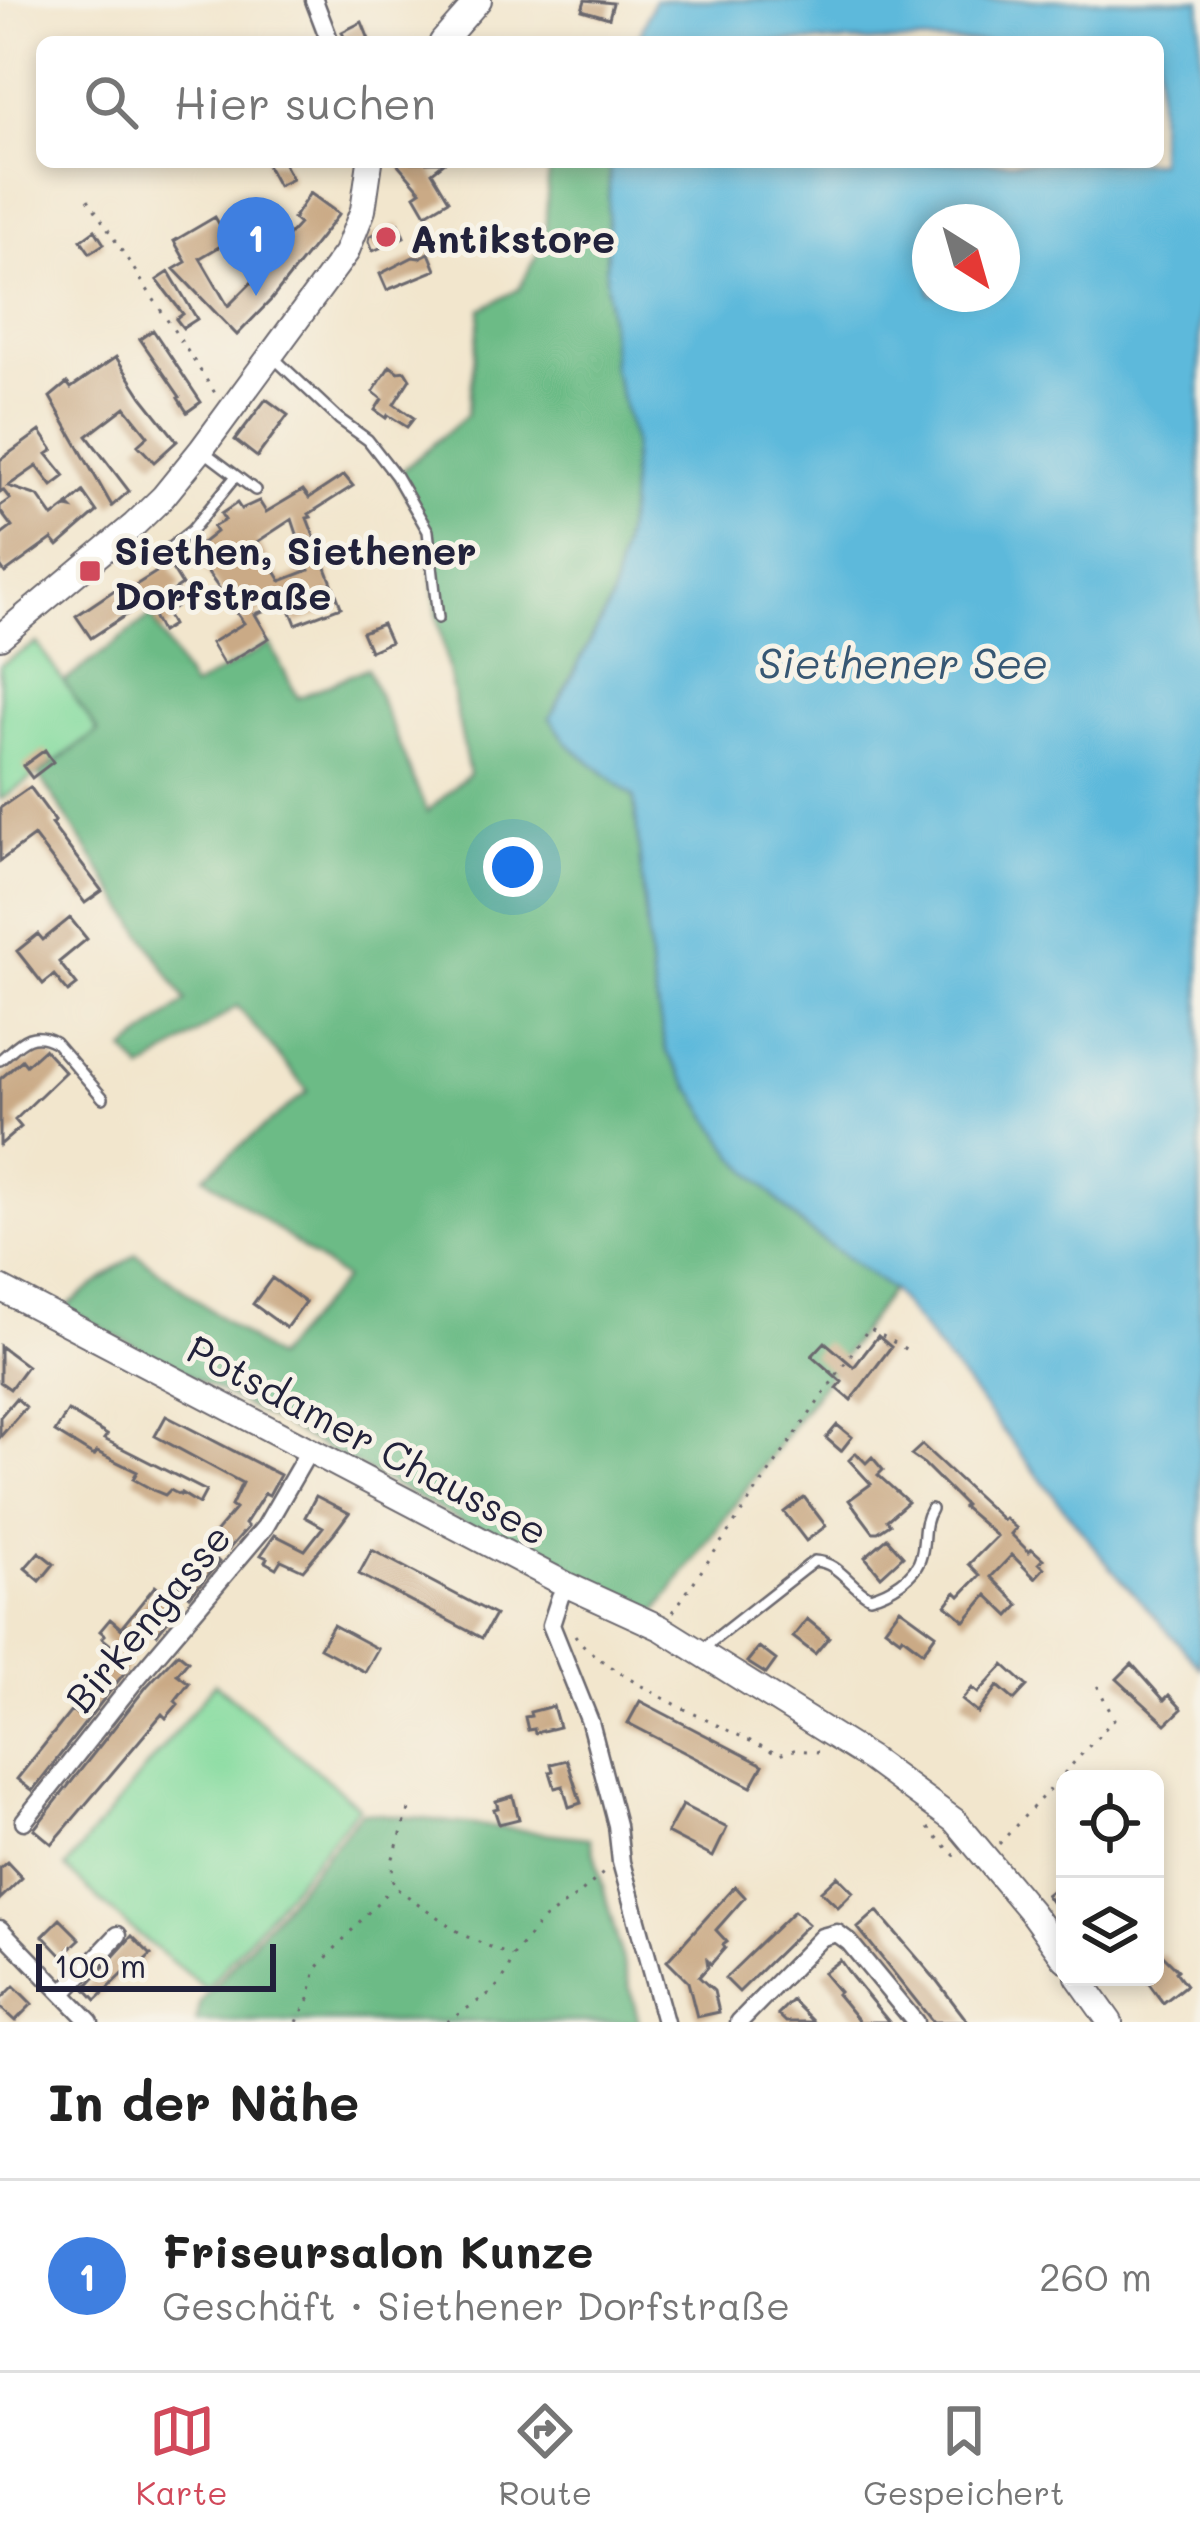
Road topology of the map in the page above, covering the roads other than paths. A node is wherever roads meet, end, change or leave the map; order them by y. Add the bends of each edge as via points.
1 (314, 0) edge
2 (479, 0) edge
3 (328, 36) edge
4 (447, 36) edge
5 (369, 168) edge
6 (270, 355) junction
7 (201, 450) junction
8 (236, 476) junction
9 (255, 490) dead end
10 (165, 552) dead end
11 (438, 618) dead end
12 (0, 637) edge
13 (0, 1060) edge
14 (103, 1098) dead end
15 (0, 1288) edge
16 (310, 1449) junction
17 (931, 1509) dead end
18 (567, 1585) junction
19 (702, 1654) junction
20 (24, 1821) dead end
21 (0, 1930) edge
22 (118, 1935) dead end
23 (1056, 1947) edge
24 (1084, 1986) edge
25 (63, 1993) junction
26 (90, 2022) edge
27 (665, 2022) edge
28 (739, 2022) edge
29 (915, 2022) edge
30 (1110, 2022) edge

1 - 3 street
2 - 4 main road
5 - 6 main road via 346,253
6 - 7 main road
6 - 11 lane via 368,440 396,476 428,531
7 - 8 lane
7 - 12 main road via 134,525
8 - 9 lane
8 - 10 lane
13 - 14 lane via 44,1036
15 - 16 main road, Potsdamer Chaussee
16 - 18 main road, Potsdamer Chaussee
16 - 20 street, Birkengasse via 265,1527
17 - 19 lane via 921,1560 897,1584 870,1597 814,1561
18 - 19 main road, Potsdamer Chaussee
18 - 27 street via 551,1625 590,1722
19 - 23 main road, Potsdamer Chaussee via 955,1821 975,1862 1031,1912
21 - 25 street
22 - 25 street
24 - 30 main road
25 - 26 street
28 - 29 street via 822,1936 837,1933

